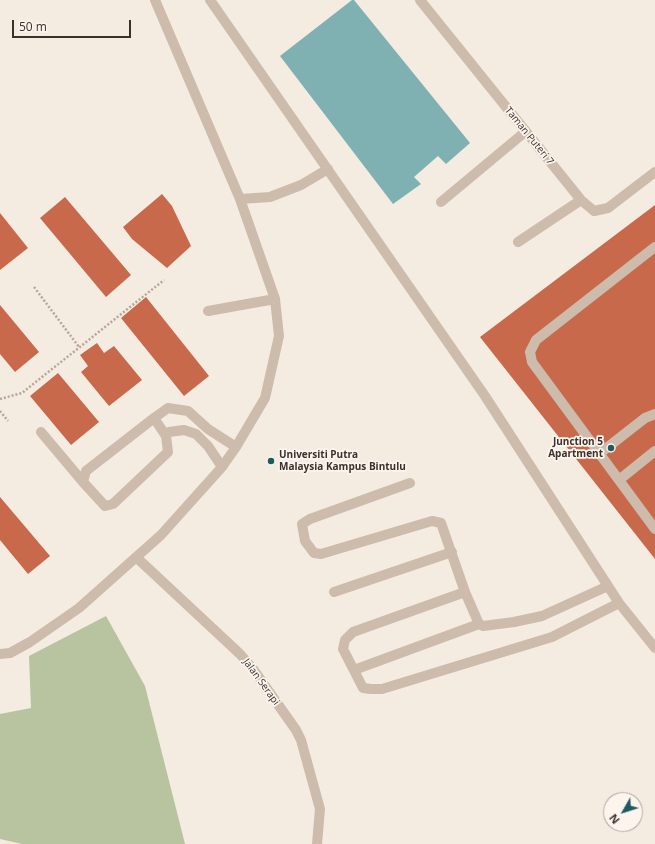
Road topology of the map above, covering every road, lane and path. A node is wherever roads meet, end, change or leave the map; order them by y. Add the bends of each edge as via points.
1 (154, 0) edge
2 (210, 0) edge
3 (420, 0) edge
4 (525, 132) junction
5 (328, 169) junction
6 (655, 172) edge
7 (240, 199) junction
8 (581, 200) junction
9 (440, 202) dead end
10 (518, 242) dead end
11 (655, 247) edge
12 (164, 280) dead end
13 (34, 287) dead end
14 (275, 298) junction
15 (208, 311) dead end
16 (79, 347) junction
17 (0, 399) edge
18 (0, 411) edge
19 (655, 414) edge
20 (154, 418) junction
21 (8, 421) dead end
22 (41, 432) dead end
23 (166, 436) junction
24 (236, 447) junction
25 (655, 451) edge
26 (599, 454) junction
27 (222, 467) junction
28 (619, 480) junction
29 (83, 482) junction
30 (410, 483) dead end
31 (655, 529) edge
32 (452, 552) junction
33 (136, 557) junction
34 (608, 586) junction
35 (334, 592) dead end
36 (465, 592) junction
37 (619, 603) junction
38 (479, 624) junction
39 (655, 648) edge
40 (0, 654) edge
41 (354, 670) junction
42 (317, 844) edge

1 - 7 street
2 - 5 street
3 - 4 street, Taman Puteri 7
4 - 8 street, Taman Puteri 7
4 - 9 street
5 - 7 street via 301,185 270,197
5 - 34 street via 485,396
6 - 8 street, Taman Puteri 7 via 608,208 594,211
7 - 14 street
8 - 10 street
11 - 26 street via 536,340 530,352 532,362
12 - 16 path
13 - 16 path
14 - 15 street
14 - 24 street via 279,336 265,398
16 - 17 path via 22,393
18 - 21 path
19 - 26 street via 645,418
20 - 23 street
20 - 24 street via 168,408 188,411 208,429
20 - 29 street via 86,471
22 - 29 street
23 - 27 street via 169,432 184,430 196,434
23 - 29 street via 168,452 113,504 105,506
24 - 27 street
25 - 28 street
26 - 28 street
27 - 33 street via 161,535
28 - 31 street
30 - 32 street via 310,519 302,524 305,540 314,553 321,554 432,521 441,523
32 - 35 street
32 - 36 street
33 - 40 street via 73,612 30,642
33 - 42 street, Jalan Serapi via 254,669 296,730 320,809
34 - 37 street
34 - 38 street via 542,616 507,623 483,626
36 - 38 street
36 - 41 street via 353,632 345,640 343,649
37 - 39 street
37 - 41 street via 552,637 382,688 363,688
38 - 41 street

